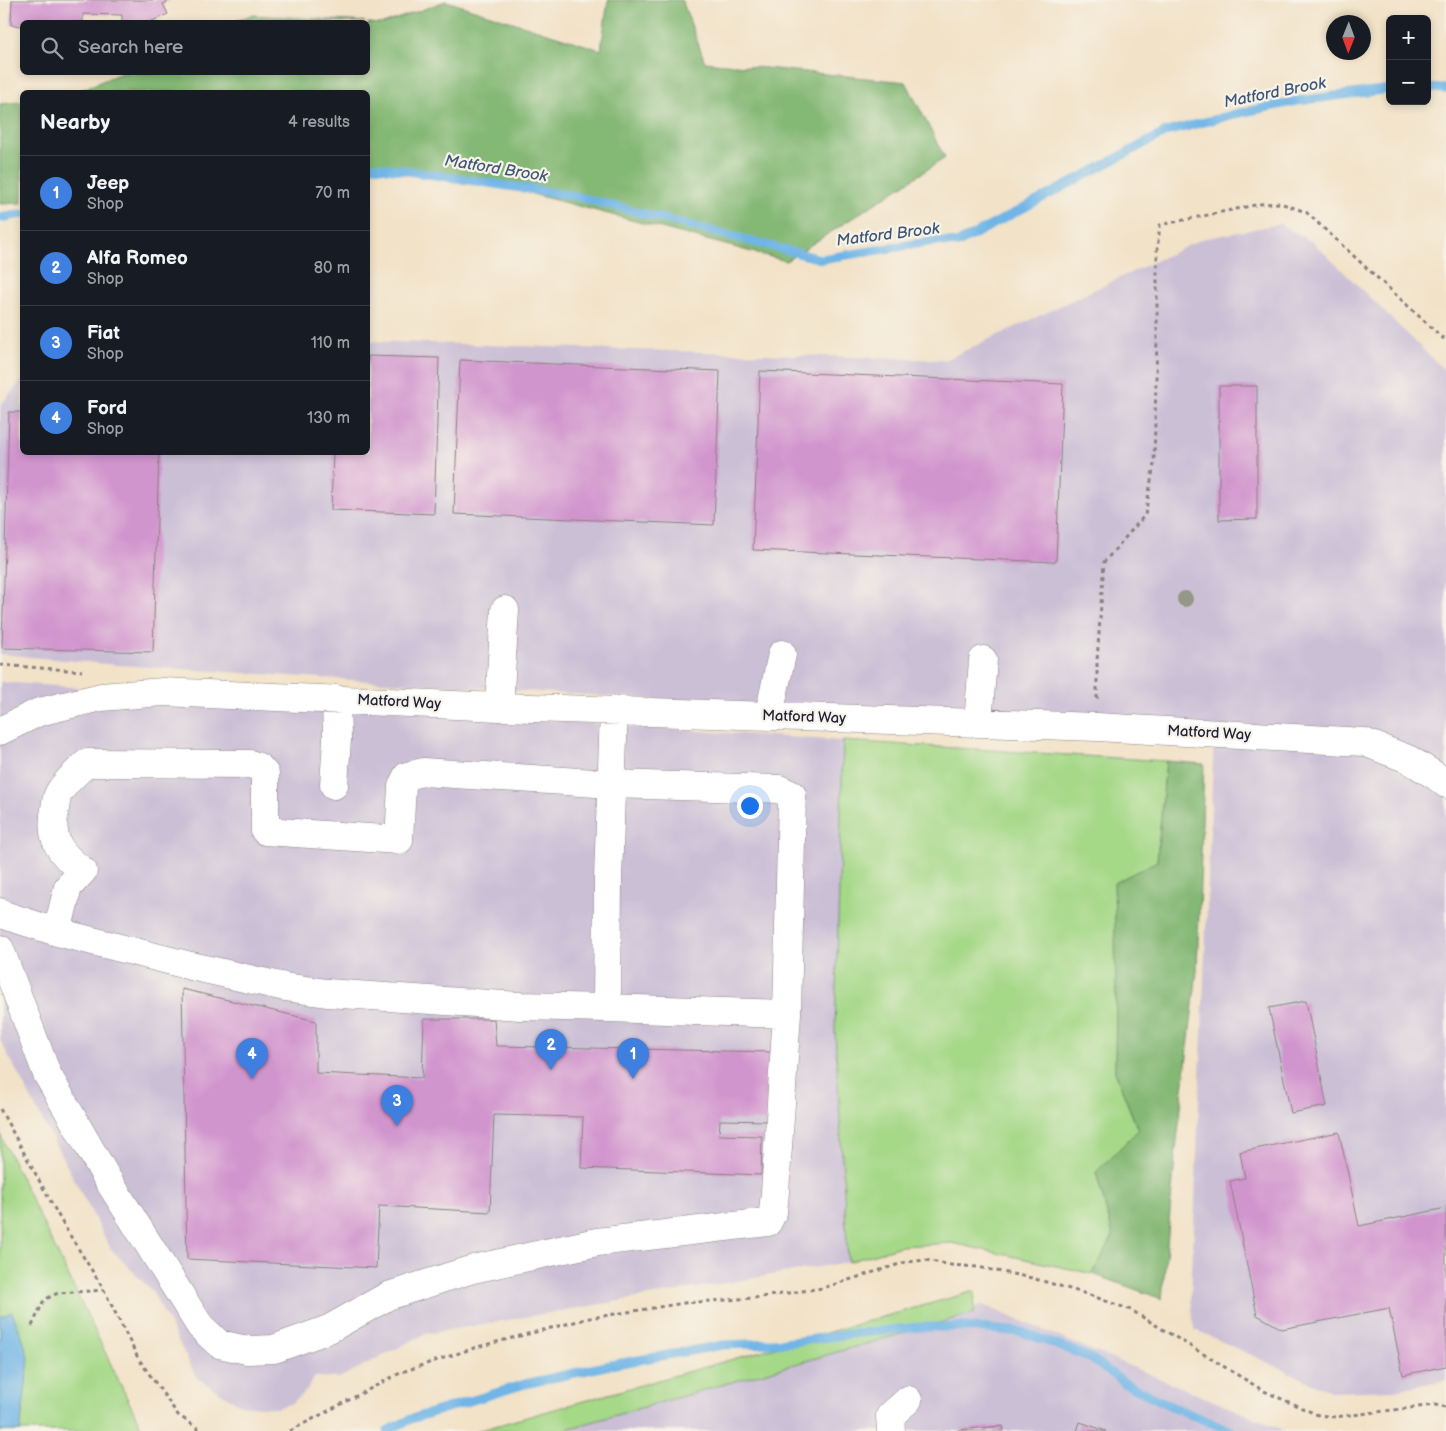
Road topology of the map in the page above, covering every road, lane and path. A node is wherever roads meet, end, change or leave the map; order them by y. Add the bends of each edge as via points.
1 (1446, 341) edge
2 (504, 610) dead end
3 (782, 654) dead end
4 (983, 660) dead end
5 (336, 699) junction
6 (499, 707) junction
7 (614, 711) junction
8 (769, 715) junction
9 (978, 723) junction
10 (1097, 727) junction
11 (0, 731) edge
12 (1443, 775) edge
13 (611, 784) junction
14 (334, 785) dead end
15 (1, 916) edge
16 (58, 932) junction
17 (0, 949) edge
18 (607, 1008) junction
19 (787, 1014) junction
20 (0, 1109) edge
21 (104, 1290) junction
22 (32, 1326) dead end
23 (908, 1400) dead end
24 (1446, 1407) edge
25 (202, 1431) edge
26 (290, 1431) edge
27 (891, 1431) edge

1 - 10 path via 1306,212 1292,206 1280,202 1260,204 1160,225 1154,464 1145,515 1104,562 1097,661
2 - 6 street
3 - 8 street
4 - 9 street
5 - 6 street, Matford Way
5 - 11 street, Matford Way via 164,692 92,699 39,712
5 - 14 street
6 - 7 street, Matford Way
7 - 8 street, Matford Way
7 - 13 street
8 - 9 street, Matford Way
9 - 10 street, Matford Way
10 - 12 street, Matford Way via 1364,742
13 - 16 street via 424,772 407,776 402,786 399,840 265,831 265,774 260,767 250,764 87,763 58,792 53,817 54,838 59,850 83,871 68,887
13 - 18 street
13 - 19 street via 779,789 792,795
15 - 16 street
16 - 18 street via 258,982 320,992 520,1006
17 - 19 street via 47,1074 108,1180 200,1326 219,1344 248,1350 274,1350 329,1329 388,1296 473,1269 597,1242 768,1222 773,1212 775,1192
18 - 19 street
20 - 21 path via 63,1224
21 - 22 path via 58,1293 44,1300
21 - 25 path via 138,1358 163,1395 178,1415
23 - 27 street via 890,1416
24 - 26 path via 1435,1405 1335,1418 1318,1415 1264,1391 1131,1310 1032,1278 926,1260 906,1262 823,1288 754,1298 684,1303 600,1317 477,1347 402,1372

